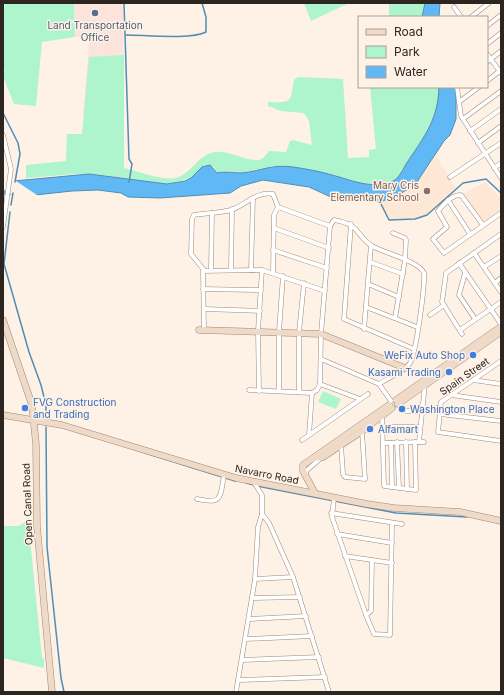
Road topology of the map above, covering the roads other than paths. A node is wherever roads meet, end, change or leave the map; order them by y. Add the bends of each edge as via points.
1 (488, 3) edge
2 (454, 7) dead end
3 (501, 15) edge
4 (460, 16) edge
5 (472, 16) edge
6 (488, 25) edge
7 (501, 33) edge
8 (488, 43) edge
9 (501, 51) edge
10 (488, 55) edge
11 (491, 59) junction
12 (488, 61) edge
13 (501, 71) edge
14 (488, 80) edge
15 (457, 88) edge
16 (478, 88) edge
17 (501, 91) edge
18 (458, 102) junction
19 (501, 109) edge
20 (463, 119) junction
21 (501, 126) edge
22 (470, 131) junction
23 (3, 135) edge
24 (478, 143) junction
25 (501, 143) edge
26 (486, 154) junction
27 (501, 163) edge
28 (494, 168) junction
29 (450, 177) dead end
30 (501, 178) edge
31 (253, 198) junction
32 (448, 200) junction
33 (278, 207) junction
34 (232, 209) junction
35 (212, 212) junction
36 (501, 213) edge
37 (351, 224) junction
38 (483, 225) junction
39 (330, 226) junction
40 (3, 227) edge
41 (274, 228) junction
42 (393, 233) dead end
43 (470, 234) junction
44 (501, 234) edge
45 (371, 245) junction
46 (329, 248) junction
47 (273, 250) junction
48 (474, 253) junction
49 (501, 256) edge
50 (405, 260) junction
51 (370, 262) junction
52 (459, 263) junction
53 (484, 267) junction
54 (327, 268) junction
55 (211, 269) junction
56 (231, 269) junction
57 (204, 270) junction
58 (251, 270) junction
59 (262, 270) junction
60 (273, 272) junction
61 (465, 272) junction
62 (403, 274) junction
63 (283, 276) junction
64 (501, 278) edge
65 (304, 283) junction
66 (495, 283) junction
67 (368, 284) junction
68 (203, 289) junction
69 (261, 290) junction
70 (325, 291) junction
71 (501, 292) edge
72 (399, 296) junction
73 (501, 302) edge
74 (444, 305) junction
75 (366, 307) junction
76 (204, 309) junction
77 (490, 310) junction
78 (260, 311) junction
79 (430, 315) dead end
80 (395, 318) junction
81 (475, 319) junction
82 (3, 320) edge
83 (417, 327) junction
84 (501, 328) edge
85 (364, 329) junction
86 (201, 330) joint
87 (258, 331) junction
88 (279, 331) junction
89 (299, 332) junction
90 (321, 334) junction
91 (414, 349) junction
92 (321, 359) junction
93 (501, 361) edge
94 (405, 368) junction
95 (426, 378) junction
96 (473, 380) junction
97 (320, 384) junction
98 (379, 384) junction
99 (501, 384) edge
100 (425, 386) junction
101 (250, 390) dead end
102 (259, 391) junction
103 (278, 391) junction
104 (299, 392) junction
105 (312, 393) junction
106 (368, 394) dead end
107 (451, 395) junction
108 (360, 399) junction
109 (501, 402) edge
110 (393, 403) junction
111 (406, 410) dead end
112 (421, 411) junction
113 (382, 413) junction
114 (440, 414) junction
115 (3, 415) edge
116 (34, 420) junction
117 (501, 421) edge
118 (369, 423) junction
119 (382, 427) junction
120 (420, 427) junction
121 (362, 431) junction
122 (309, 435) junction
123 (302, 440) dead end
124 (501, 440) edge
125 (398, 442) junction
126 (406, 442) junction
127 (419, 442) junction
128 (340, 443) junction
129 (383, 443) junction
130 (391, 443) junction
131 (323, 457) junction
132 (312, 458) junction
133 (224, 477) junction
134 (307, 479) junction
135 (255, 484) junction
136 (392, 487) junction
137 (399, 488) junction
138 (407, 489) junction
139 (315, 493) junction
140 (197, 499) dead end
141 (334, 500) junction
142 (331, 513) junction
143 (262, 514) junction
144 (501, 521) edge
145 (392, 524) junction
146 (402, 524) dead end
147 (337, 534) junction
148 (392, 543) junction
149 (345, 556) junction
150 (372, 560) junction
151 (392, 563) junction
152 (293, 577) junction
153 (255, 579) junction
154 (300, 597) junction
155 (252, 598) junction
156 (366, 615) junction
157 (306, 616) junction
158 (250, 619) junction
159 (312, 636) junction
160 (246, 639) junction
161 (319, 657) junction
162 (242, 660) junction
163 (325, 677) junction
164 (238, 680) junction
165 (52, 692) edge
166 (236, 692) edge
167 (329, 692) edge

1 - 5 street
2 - 4 street
3 - 6 street
7 - 8 street
9 - 11 street
10 - 11 street
11 - 12 street
11 - 13 street
13 - 14 street
15 - 18 street
16 - 18 street
17 - 20 street
18 - 20 street
19 - 22 street
20 - 22 street
21 - 24 street
22 - 24 street
23 - 40 street via 11,171
24 - 26 street
25 - 26 street
26 - 28 street
26 - 29 street
27 - 28 street
28 - 30 street
31 - 33 street via 263,193 274,194
31 - 34 street
31 - 58 street
32 - 38 street via 461,195
32 - 43 street
32 - 43 street via 438,212 447,227 433,239 444,253
33 - 39 street
33 - 41 street via 274,215
34 - 35 street
34 - 56 street
35 - 55 street
35 - 57 street via 194,215 192,219 191,254
36 - 38 street
37 - 39 street via 334,220
37 - 45 street
37 - 85 street via 344,316 345,321
38 - 43 street
39 - 46 street
41 - 46 street
41 - 47 street
42 - 50 street via 406,240
44 - 48 street
45 - 50 street
45 - 51 street
46 - 54 street
47 - 54 street
47 - 60 street
48 - 52 street
48 - 53 street
49 - 53 street
50 - 62 street
50 - 83 street via 424,273
51 - 62 street
51 - 67 street
52 - 61 street
52 - 74 street via 446,273 441,298
53 - 66 street
54 - 70 street
55 - 56 street
55 - 57 street
56 - 58 street
57 - 68 street
58 - 59 street
59 - 60 street
59 - 69 street
60 - 63 street
61 - 77 street
61 - 81 street via 459,296
62 - 72 street
63 - 65 street
63 - 88 street
64 - 66 street
65 - 70 street
65 - 89 street
66 - 71 street
67 - 72 street
67 - 75 street
68 - 69 street
68 - 76 street
69 - 78 street
70 - 90 street
72 - 80 street
73 - 77 street
74 - 79 street
74 - 81 street via 461,332
75 - 80 street
75 - 85 street
76 - 78 street
76 - 86 street
77 - 81 street
77 - 84 street
78 - 87 street
80 - 83 street
82 - 116 street, Open Canal Road via 31,399
83 - 91 street
84 - 95 street
84 - 100 street
85 - 91 street
86 - 87 street
87 - 88 street
87 - 102 street
88 - 89 street
88 - 103 street
89 - 90 street
89 - 104 street
90 - 92 street
90 - 94 street
91 - 94 street
92 - 97 street
92 - 98 street
93 - 96 street, Spain Street
94 - 98 street
95 - 100 street
95 - 110 street
96 - 99 street
96 - 107 street, Spain Street
97 - 105 street
97 - 108 street
98 - 110 street
100 - 110 street
100 - 112 street
101 - 102 street
102 - 103 street
103 - 104 street
104 - 105 street
105 - 122 street
106 - 108 street
107 - 109 street
107 - 114 street, Spain Street via 441,402
108 - 122 street
110 - 113 street
111 - 112 street
112 - 120 street
113 - 118 street
113 - 119 street
114 - 117 street
114 - 124 street, Spain Street via 438,432
115 - 116 street, Navarro Road
116 - 133 street, Navarro Road via 62,425
116 - 165 street, Open Canal Road via 36,526
118 - 121 street
118 - 128 street
119 - 120 street
119 - 129 street
120 - 127 street
121 - 128 street
121 - 128 street via 364,479 345,477 343,474
122 - 123 street
125 - 126 street
125 - 130 street
125 - 137 street
126 - 127 street
126 - 138 street
127 - 138 street via 416,490
128 - 131 street
128 - 132 street
129 - 130 street
129 - 136 street via 384,486
130 - 136 street
131 - 132 street
131 - 134 street via 306,472
132 - 134 street via 303,465
133 - 135 street, Navarro Road
133 - 140 street via 220,496 216,501
134 - 139 street
135 - 139 street, Navarro Road
135 - 143 street via 262,495
136 - 137 street
137 - 138 street
139 - 141 street, Navarro Road
141 - 142 street
141 - 144 street, Navarro Road via 394,508 460,512
142 - 145 street
142 - 147 street
143 - 152 street via 269,522
143 - 153 street via 258,527
145 - 146 street
145 - 148 street
147 - 148 street
147 - 149 street
148 - 151 street
149 - 150 street
149 - 156 street
150 - 151 street
150 - 156 street via 371,611
151 - 156 street via 390,635 373,633
152 - 153 street
152 - 154 street
153 - 155 street
154 - 155 street
154 - 157 street
155 - 158 street
157 - 158 street
157 - 159 street
158 - 160 street
159 - 160 street
159 - 161 street
160 - 162 street
161 - 162 street
161 - 163 street
162 - 164 street
163 - 164 street
163 - 167 street
164 - 166 street

